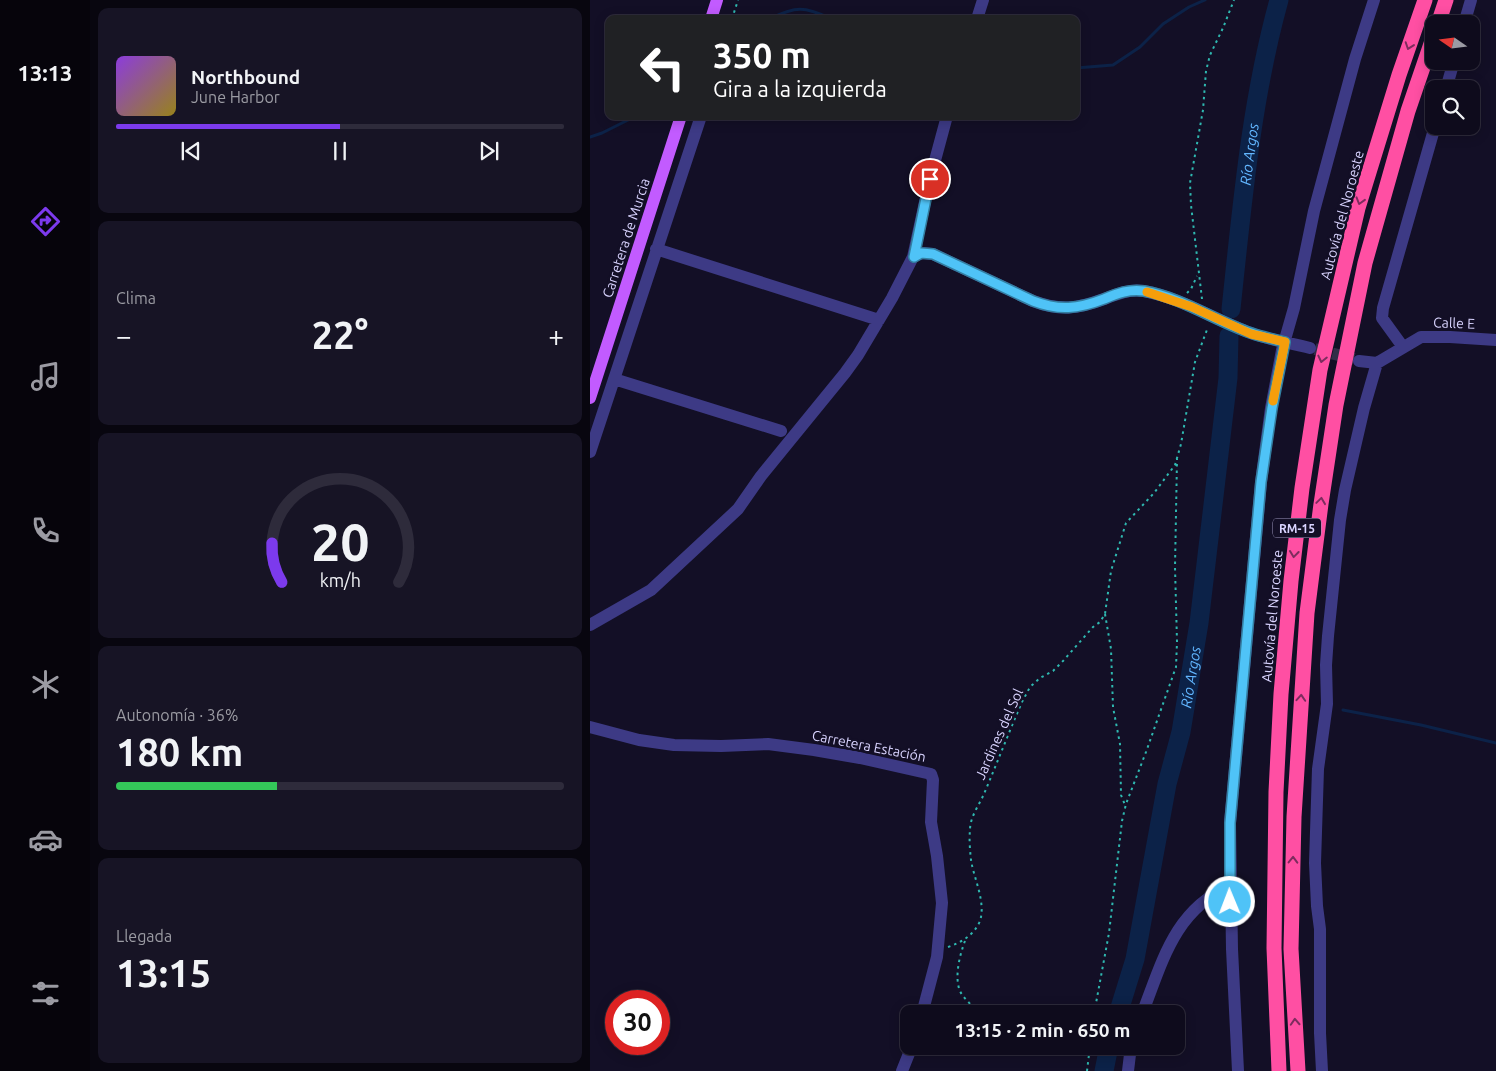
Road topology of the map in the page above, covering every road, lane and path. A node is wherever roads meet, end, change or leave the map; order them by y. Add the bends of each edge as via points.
1 (717, 0) edge
2 (738, 0) edge
3 (983, 0) edge
4 (1234, 0) edge
5 (1374, 0) edge
6 (1425, 0) edge
7 (1446, 0) edge
8 (1471, 0) edge
9 (712, 15) edge
10 (733, 15) edge
11 (978, 15) edge
12 (1441, 15) edge
13 (1467, 15) edge
14 (1425, 61) edge
15 (679, 120) edge
16 (700, 120) edge
17 (946, 120) edge
18 (1432, 135) edge
19 (656, 249) junction
20 (914, 257) junction
21 (1198, 274) junction
22 (1172, 299) junction
23 (1208, 314) junction
24 (879, 320) junction
25 (1496, 340) edge
26 (1285, 342) junction
27 (1403, 347) junction
28 (1310, 348) tunnel mouth
29 (1359, 361) tunnel mouth
30 (1377, 363) junction
31 (614, 379) junction
32 (590, 398) edge
33 (782, 431) dead end
34 (590, 452) edge
35 (1178, 456) junction
36 (1105, 614) junction
37 (590, 625) edge
38 (590, 727) edge
39 (1126, 805) junction
40 (1230, 886) junction
41 (965, 940) junction
42 (938, 951) junction
43 (924, 1005) edge
44 (971, 1005) edge
45 (1096, 1005) edge
46 (1146, 1005) edge
47 (908, 1055) edge
48 (1089, 1055) edge
49 (1131, 1055) edge
50 (902, 1071) edge
51 (1087, 1071) edge
52 (1128, 1071) edge
53 (1238, 1071) edge
54 (1279, 1071) edge
55 (1298, 1071) edge
56 (1322, 1071) edge

1 - 9 main road
2 - 10 path
3 - 11 street
4 - 21 path via 1206,71 1203,110 1190,183
5 - 26 street via 1330,146
6 -> 54 highway, Autovía del Noroeste / RM-15 via 1358,208 1320,370 1302,488 1290,581 1276,792 1274,948
7 - 12 highway
8 - 13 street
55 -> 14 highway, RM-15 via 1291,948 1294,817 1307,613 1320,504 1365,263
15 - 32 main road, Carretera de Murcia
16 - 19 street
17 - 20 street
18 - 27 street via 1383,308 1382,318
19 - 24 street
19 - 31 street
20 - 22 street via 921,253 933,254 1033,301 1053,307 1084,305 1134,290
20 - 24 street
21 - 22 path via 1186,294
21 - 23 path
22 - 23 street
23 - 26 street via 1251,334
23 - 35 path via 1195,362
24 - 37 street via 845,373 731,517 651,590
25 - 27 street, Calle E via 1421,337
26 - 28 street
26 - 40 street via 1261,482 1230,823
27 - 30 street, Calle E
29 - 30 street
30 - 56 street via 1345,490 1328,636 1327,704 1318,769 1315,863 1320,929
31 - 33 street
31 - 34 street
35 - 36 path via 1169,474 1126,523 1111,571
35 - 39 path via 1176,666
36 - 39 path via 1111,649 1113,706 1120,744 1121,794
36 - 41 path, Jardines del Sol via 1063,661 1030,688 1008,734 969,827 981,911 976,929
38 - 42 street, Carretera Estación via 674,745 768,744 814,750 931,774 931,822 942,903
39 - 45 path via 1117,853 1106,956
40 - 46 street via 1202,902 1184,920 1172,938
40 - 53 street
41 - 42 path
41 - 44 path via 958,984
42 - 43 street, Carretera Estación
47 - 50 street
48 - 51 path
49 - 52 street

